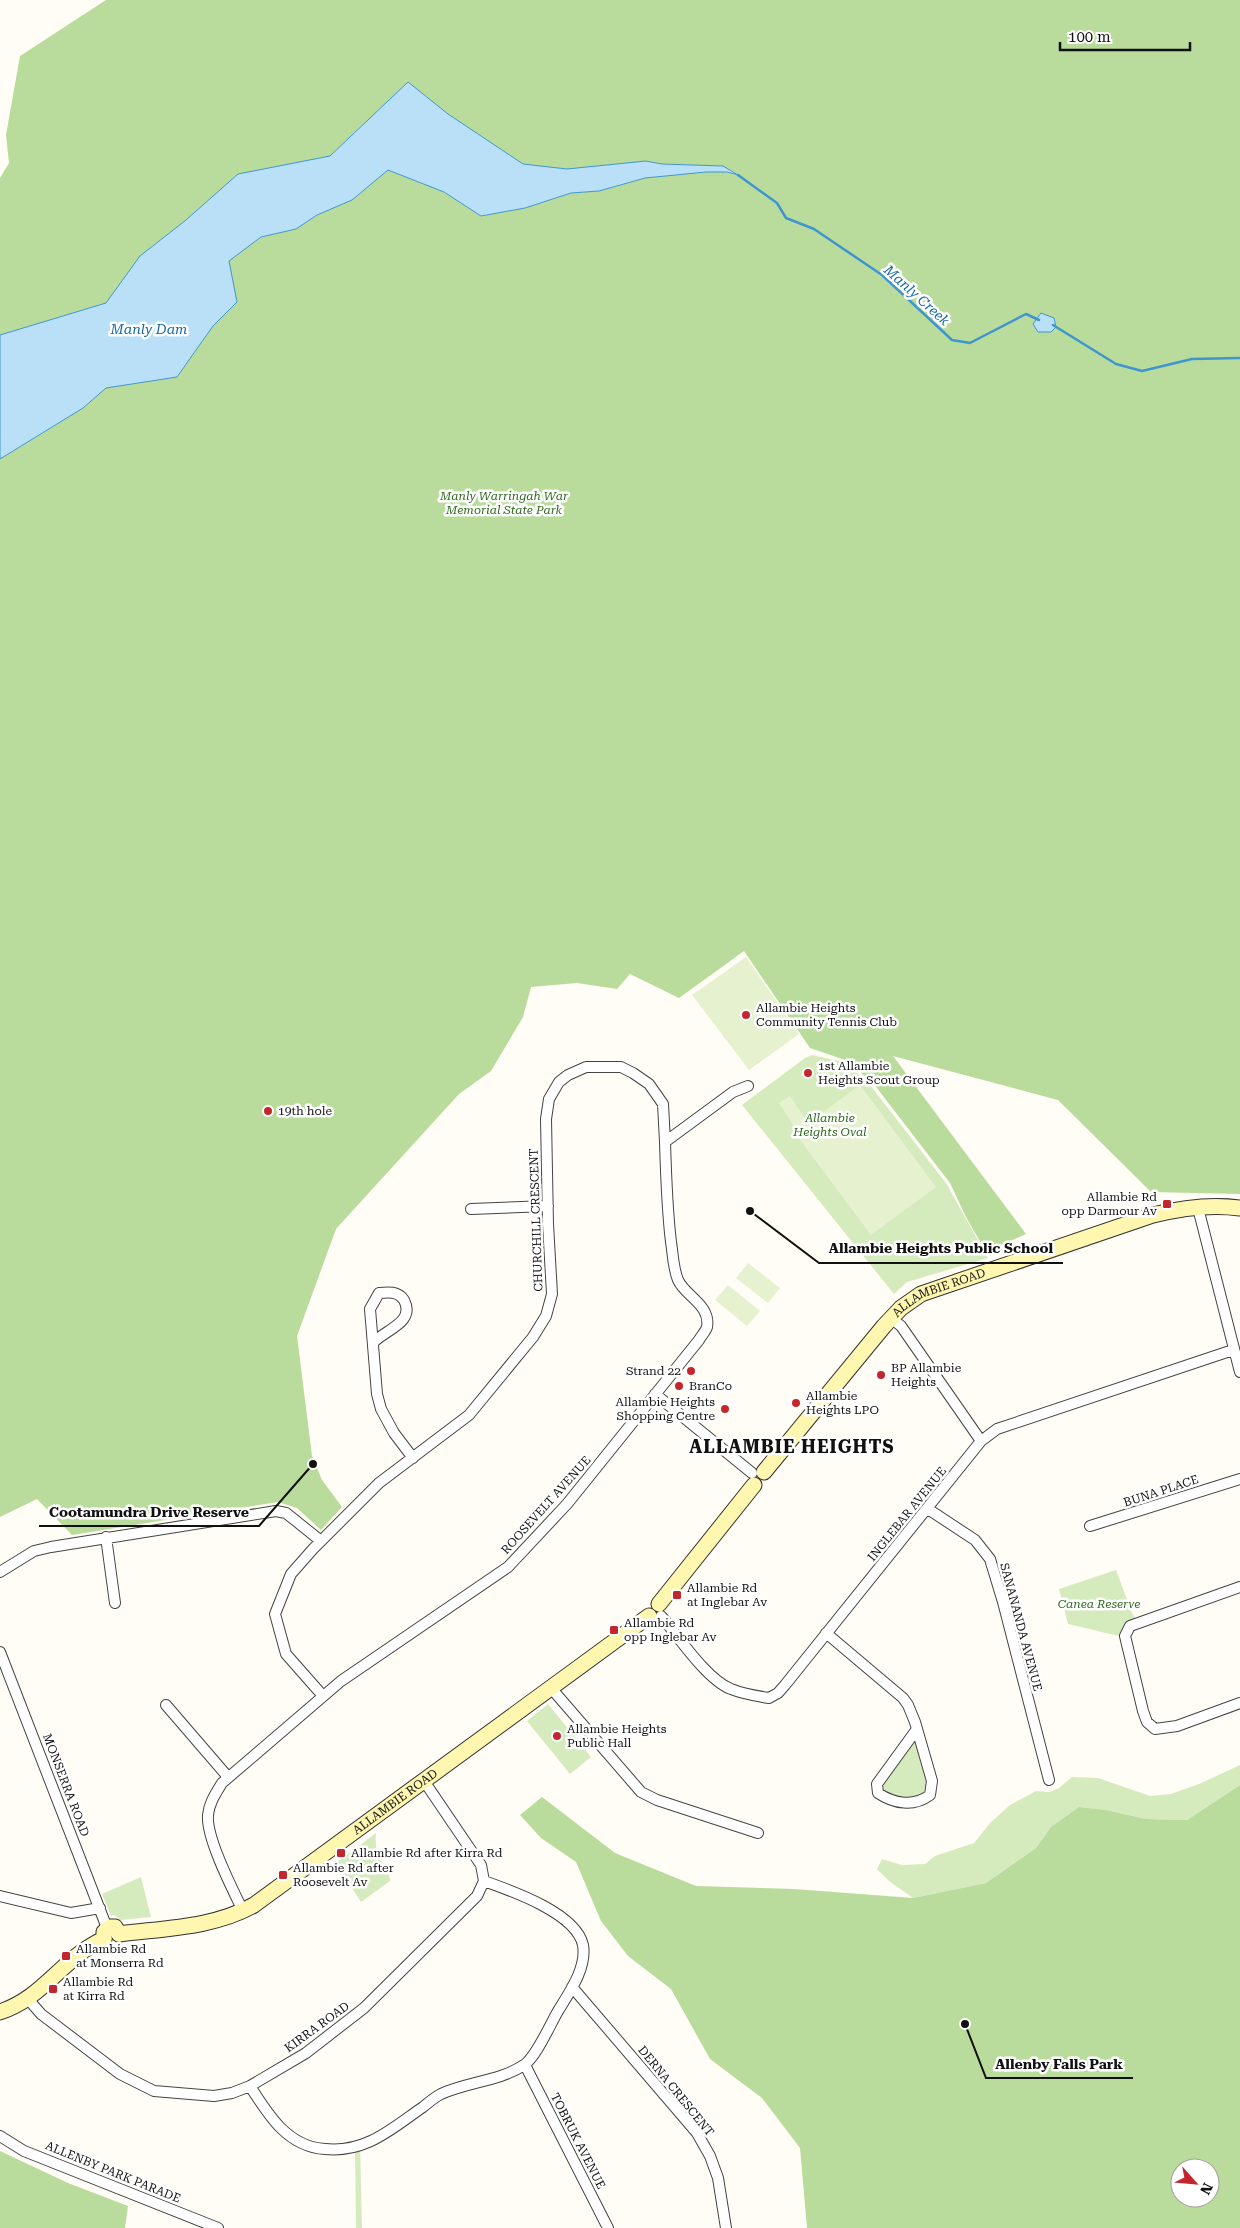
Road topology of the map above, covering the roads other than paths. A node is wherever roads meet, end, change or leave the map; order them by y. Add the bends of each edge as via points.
1 (748, 1086) dead end
2 (665, 1142) junction
3 (548, 1206) junction
4 (1198, 1208) junction
5 (1240, 1208) edge
6 (471, 1209) dead end
7 (891, 1318) junction
8 (373, 1343) junction
9 (1233, 1350) junction
10 (1240, 1372) edge
11 (655, 1394) junction
12 (981, 1441) junction
13 (413, 1458) junction
14 (756, 1477) junction
15 (1240, 1479) edge
16 (928, 1508) junction
17 (1090, 1526) dead end
18 (106, 1537) junction
19 (321, 1542) junction
20 (0, 1572) edge
21 (1240, 1587) edge
22 (115, 1603) dead end
23 (656, 1612) junction
24 (826, 1633) junction
25 (0, 1652) edge
26 (550, 1688) junction
27 (323, 1696) junction
28 (1240, 1704) edge
29 (166, 1705) dead end
30 (917, 1729) junction
31 (228, 1777) junction
32 (1049, 1780) dead end
33 (424, 1781) junction
34 (758, 1833) dead end
35 (484, 1881) junction
36 (0, 1896) edge
37 (100, 1908) junction
38 (243, 1912) junction
39 (110, 1934) junction
40 (572, 1987) junction
41 (28, 1999) junction
42 (0, 2012) edge
43 (525, 2065) junction
44 (250, 2086) junction
45 (0, 2136) edge
46 (218, 2228) edge
47 (608, 2228) edge
48 (726, 2228) edge

1 - 2 street via 733,1092
2 - 3 street, CHURCHILL CRESCENT via 663,1104 649,1084 620,1067 586,1067 568,1075 559,1082 549,1099 546,1119
2 - 11 street, ROOSEVELT AVENUE via 674,1265 684,1290 695,1298 706,1314 707,1327
3 - 6 street
3 - 13 street, CHURCHILL CRESCENT via 552,1294 546,1316 469,1415
4 - 5 main road, ALLAMBIE ROAD
4 - 7 main road, ALLAMBIE ROAD via 1153,1215 947,1285 910,1301
4 - 9 street
7 - 12 street via 901,1326
7 - 14 main road, ALLAMBIE ROAD
8 - 8 street via 370,1309 379,1293 391,1292 400,1296 405,1302 404,1320
8 - 13 street via 376,1394 381,1409
9 - 10 street
9 - 12 street, INGLEBAR AVENUE via 997,1429
11 - 14 street
11 - 27 street, ROOSEVELT AVENUE via 566,1504 508,1567
12 - 16 street, INGLEBAR AVENUE
13 - 19 street, CHURCHILL CRESCENT via 379,1483
14 - 23 main road, ALLAMBIE ROAD
15 - 17 street, BUNA PLACE
16 - 24 street, INGLEBAR AVENUE
16 - 32 street, SANANANDA AVENUE via 975,1540 990,1559
18 - 19 street via 276,1511 286,1513
18 - 20 street via 51,1546
18 - 22 street
19 - 27 street, CHURCHILL CRESCENT via 291,1574 275,1614 286,1654
21 - 28 street via 1130,1626 1125,1636 1143,1711 1147,1722 1155,1729 1177,1726
23 - 24 street, INGLEBAR AVENUE via 721,1684 745,1694 769,1698 778,1693
23 - 26 main road, ALLAMBIE ROAD
24 - 30 street via 903,1698
25 - 37 street, MONSERRA ROAD
26 - 33 main road, ALLAMBIE ROAD
26 - 34 street via 642,1792 657,1800
27 - 31 street, ROOSEVELT AVENUE
29 - 31 street
30 - 30 street via 877,1784 878,1793 886,1798 911,1804 930,1795 932,1781
31 - 38 street, ROOSEVELT AVENUE via 212,1801 208,1821 211,1836
33 - 35 street via 481,1865
33 - 38 main road, ALLAMBIE ROAD
35 - 40 street via 540,1905 576,1929 583,1945 582,1963
35 - 44 street, KIRRA ROAD via 477,1896 364,2008 306,2053
36 - 37 street via 72,1913
37 - 39 street, MONSERRA ROAD
38 - 39 main road, ALLAMBIE ROAD via 209,1923
39 - 41 main road, ALLAMBIE ROAD via 70,1961
40 - 43 street
40 - 48 street, DERNA CRESCENT via 697,2133 718,2178
41 - 42 main road, ALLAMBIE ROAD
41 - 44 street, KIRRA ROAD via 41,2014 120,2074 154,2091 214,2096
43 - 44 street via 441,2094 380,2138 351,2149 324,2150 304,2145 288,2136 266,2112
43 - 47 street, TOBRUK AVENUE
45 - 46 street, ALLENBY PARK PARADE via 24,2151

